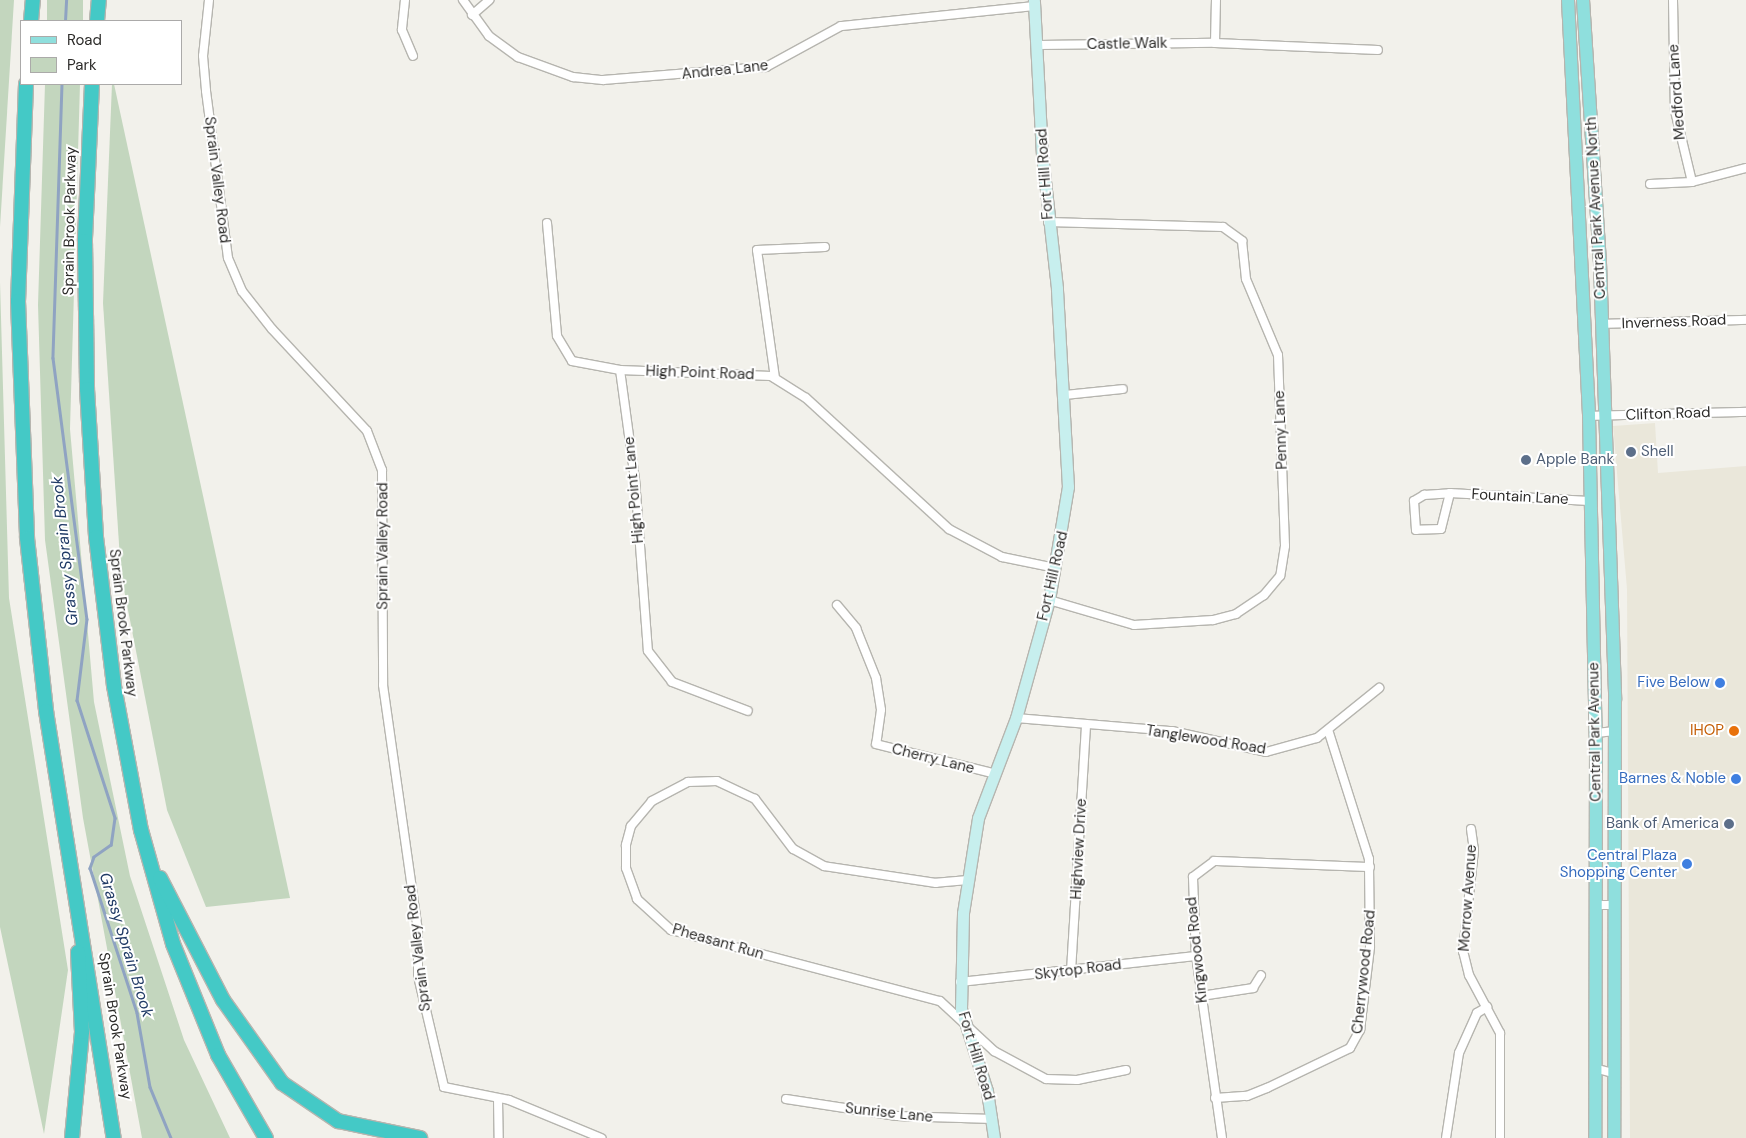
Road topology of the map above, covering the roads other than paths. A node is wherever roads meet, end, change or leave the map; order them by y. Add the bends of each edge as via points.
1 (33, 0) edge
2 (99, 0) edge
3 (209, 0) edge
4 (405, 0) edge
5 (463, 0) edge
6 (489, 0) edge
7 (1216, 0) edge
8 (1568, 0) edge
9 (1583, 0) edge
10 (1673, 0) edge
11 (1035, 3) edge
12 (472, 15) junction
13 (31, 20) edge
14 (97, 20) edge
15 (1215, 43) junction
16 (1039, 45) junction
17 (1378, 50) dead end
18 (413, 56) dead end
19 (26, 85) edge
20 (92, 85) edge
21 (1746, 168) edge
22 (1692, 182) junction
23 (1650, 184) dead end
24 (1048, 222) junction
25 (547, 223) dead end
26 (825, 247) dead end
27 (1746, 320) edge
28 (1602, 324) junction
29 (620, 370) junction
30 (775, 378) junction
31 (1123, 389) dead end
32 (1064, 395) junction
33 (1746, 412) edge
34 (1589, 416) junction
35 (1604, 417) junction
36 (1450, 493) junction
37 (1589, 501) junction
38 (1055, 568) junction
39 (1049, 600) junction
40 (837, 605) dead end
41 (1379, 688) dead end
42 (748, 711) dead end
43 (1016, 718) junction
44 (1086, 727) junction
45 (1328, 730) junction
46 (1615, 731) junction
47 (1596, 733) junction
48 (992, 773) junction
49 (1471, 829) dead end
50 (146, 847) junction
51 (70, 857) junction
52 (1370, 867) junction
53 (968, 880) junction
54 (1595, 905) junction
55 (1615, 905) junction
56 (1196, 956) junction
57 (1071, 971) junction
58 (1261, 975) dead end
59 (960, 982) junction
60 (1201, 996) junction
61 (1487, 1007) junction
62 (963, 1019) junction
63 (1594, 1068) junction
64 (1126, 1070) dead end
65 (1614, 1073) junction
66 (1215, 1098) junction
67 (498, 1099) junction
68 (786, 1100) dead end
69 (993, 1119) junction
70 (72, 1138) edge
71 (114, 1138) edge
72 (266, 1138) edge
73 (420, 1138) edge
74 (498, 1138) edge
75 (601, 1138) edge
76 (994, 1138) edge
77 (1222, 1138) edge
78 (1446, 1138) edge
79 (1500, 1138) edge
80 (1595, 1138) edge
81 (1614, 1138) edge

1 - 13 highway
2 - 14 highway
3 - 67 street, Sprain Valley Road via 205,82 228,258 242,290 272,329 367,431 382,470 383,685 418,932 418,976 431,1042 444,1087
4 - 18 street via 402,30
5 - 12 street, Andrea Lane
6 - 12 street
7 - 15 street
8 - 34 main road, Central Park Avenue
9 - 28 main road, Central Park Avenue North
10 - 22 street, Medford Lane via 1675,111
11 - 12 street, Andrea Lane via 841,26 766,67 603,80 573,77 518,57 489,36
11 - 16 street, Fort Hill Road
15 - 16 street, Castle Walk
15 - 17 street, Castle Walk
16 - 24 street, Fort Hill Road
19 - 51 highway, Sprain Brook Parkway via 18,271 23,479 39,656
20 - 50 highway, Sprain Brook Parkway via 85,300 92,498 114,686
21 - 22 street
22 - 23 street
24 - 32 street, Fort Hill Road
24 - 39 street, Penny Lane via 1223,228 1242,241 1246,279 1278,355 1285,546 1280,576 1264,595 1236,614 1214,620 1134,625
25 - 29 street, High Point Road via 555,321 562,347 572,361
26 - 30 street via 757,250
27 - 28 street, Inverness Road
28 - 35 main road, Central Park Avenue North
29 - 30 street, High Point Road via 748,373
29 - 42 street, High Point Lane via 635,478 648,651 661,672 691,692
30 - 38 street, High Point Road via 806,398 956,533 1002,557
31 - 32 street
32 - 38 street, Fort Hill Road via 1068,487
33 - 35 street, Clifton Road
34 - 35 street, Clifton Road
34 - 37 main road, Central Park Avenue
35 - 46 main road, Central Park Avenue
36 - 36 street, Fountain Lane via 1441,529 1416,530 1414,501 1424,495
36 - 37 street, Fountain Lane
37 - 47 main road, Central Park Avenue
38 - 39 street, Fort Hill Road
39 - 43 street, Fort Hill Road
40 - 48 street, Cherry Lane via 856,628 876,678 881,710 876,744
41 - 45 street, Tanglewood Road
43 - 44 street, Tanglewood Road
43 - 48 street, Fort Hill Road
44 - 45 street, Tanglewood Road via 1172,731 1266,752 1298,745
44 - 57 street, Highview Drive
45 - 52 street, Cherrywood Road via 1364,835
46 - 47 street
46 - 55 main road, Central Park Avenue
47 - 54 main road, Central Park Avenue
48 - 53 street, Fort Hill Road via 978,818
49 - 61 street, Morrow Avenue via 1474,850 1463,951 1469,975
50 - 72 highway, Sprain Brook Parkway via 194,1000 218,1055
50 - 73 highway via 214,985 282,1084 338,1121
51 - 70 highway via 83,1010
51 - 71 highway, Sprain Brook Parkway
52 - 56 street, Kingwood Road via 1206,864 1190,885
52 - 66 street, Cherrywood Road via 1370,947 1357,1040 1350,1048 1267,1088 1247,1096
53 - 59 street, Fort Hill Road
53 - 62 street, Pheasant Run via 936,884 824,866 793,849 755,799 717,781 688,782 652,801 631,826 626,845 626,868 638,899 671,930 940,1001
54 - 55 street
54 - 63 main road, Central Park Avenue
55 - 65 main road, Central Park Avenue
56 - 57 street, Skytop Road
56 - 60 street, Kingwood Road
57 - 59 street, Skytop Road
58 - 60 street via 1253,988
59 - 62 street, Fort Hill Road
60 - 66 street, Kingwood Road
61 - 78 street via 1477,1013 1459,1053
61 - 79 street, Morrow Avenue via 1500,1040
62 - 64 street, Pheasant Run via 994,1052 1046,1079 1077,1080
62 - 69 street, Fort Hill Road
63 - 65 street
63 - 80 main road, Central Park Avenue
65 - 81 main road, Central Park Avenue
66 - 77 street, Kingwood Road
67 - 74 street
67 - 75 street
68 - 69 street, Sunrise Lane via 897,1116
69 - 76 street, Fort Hill Road

